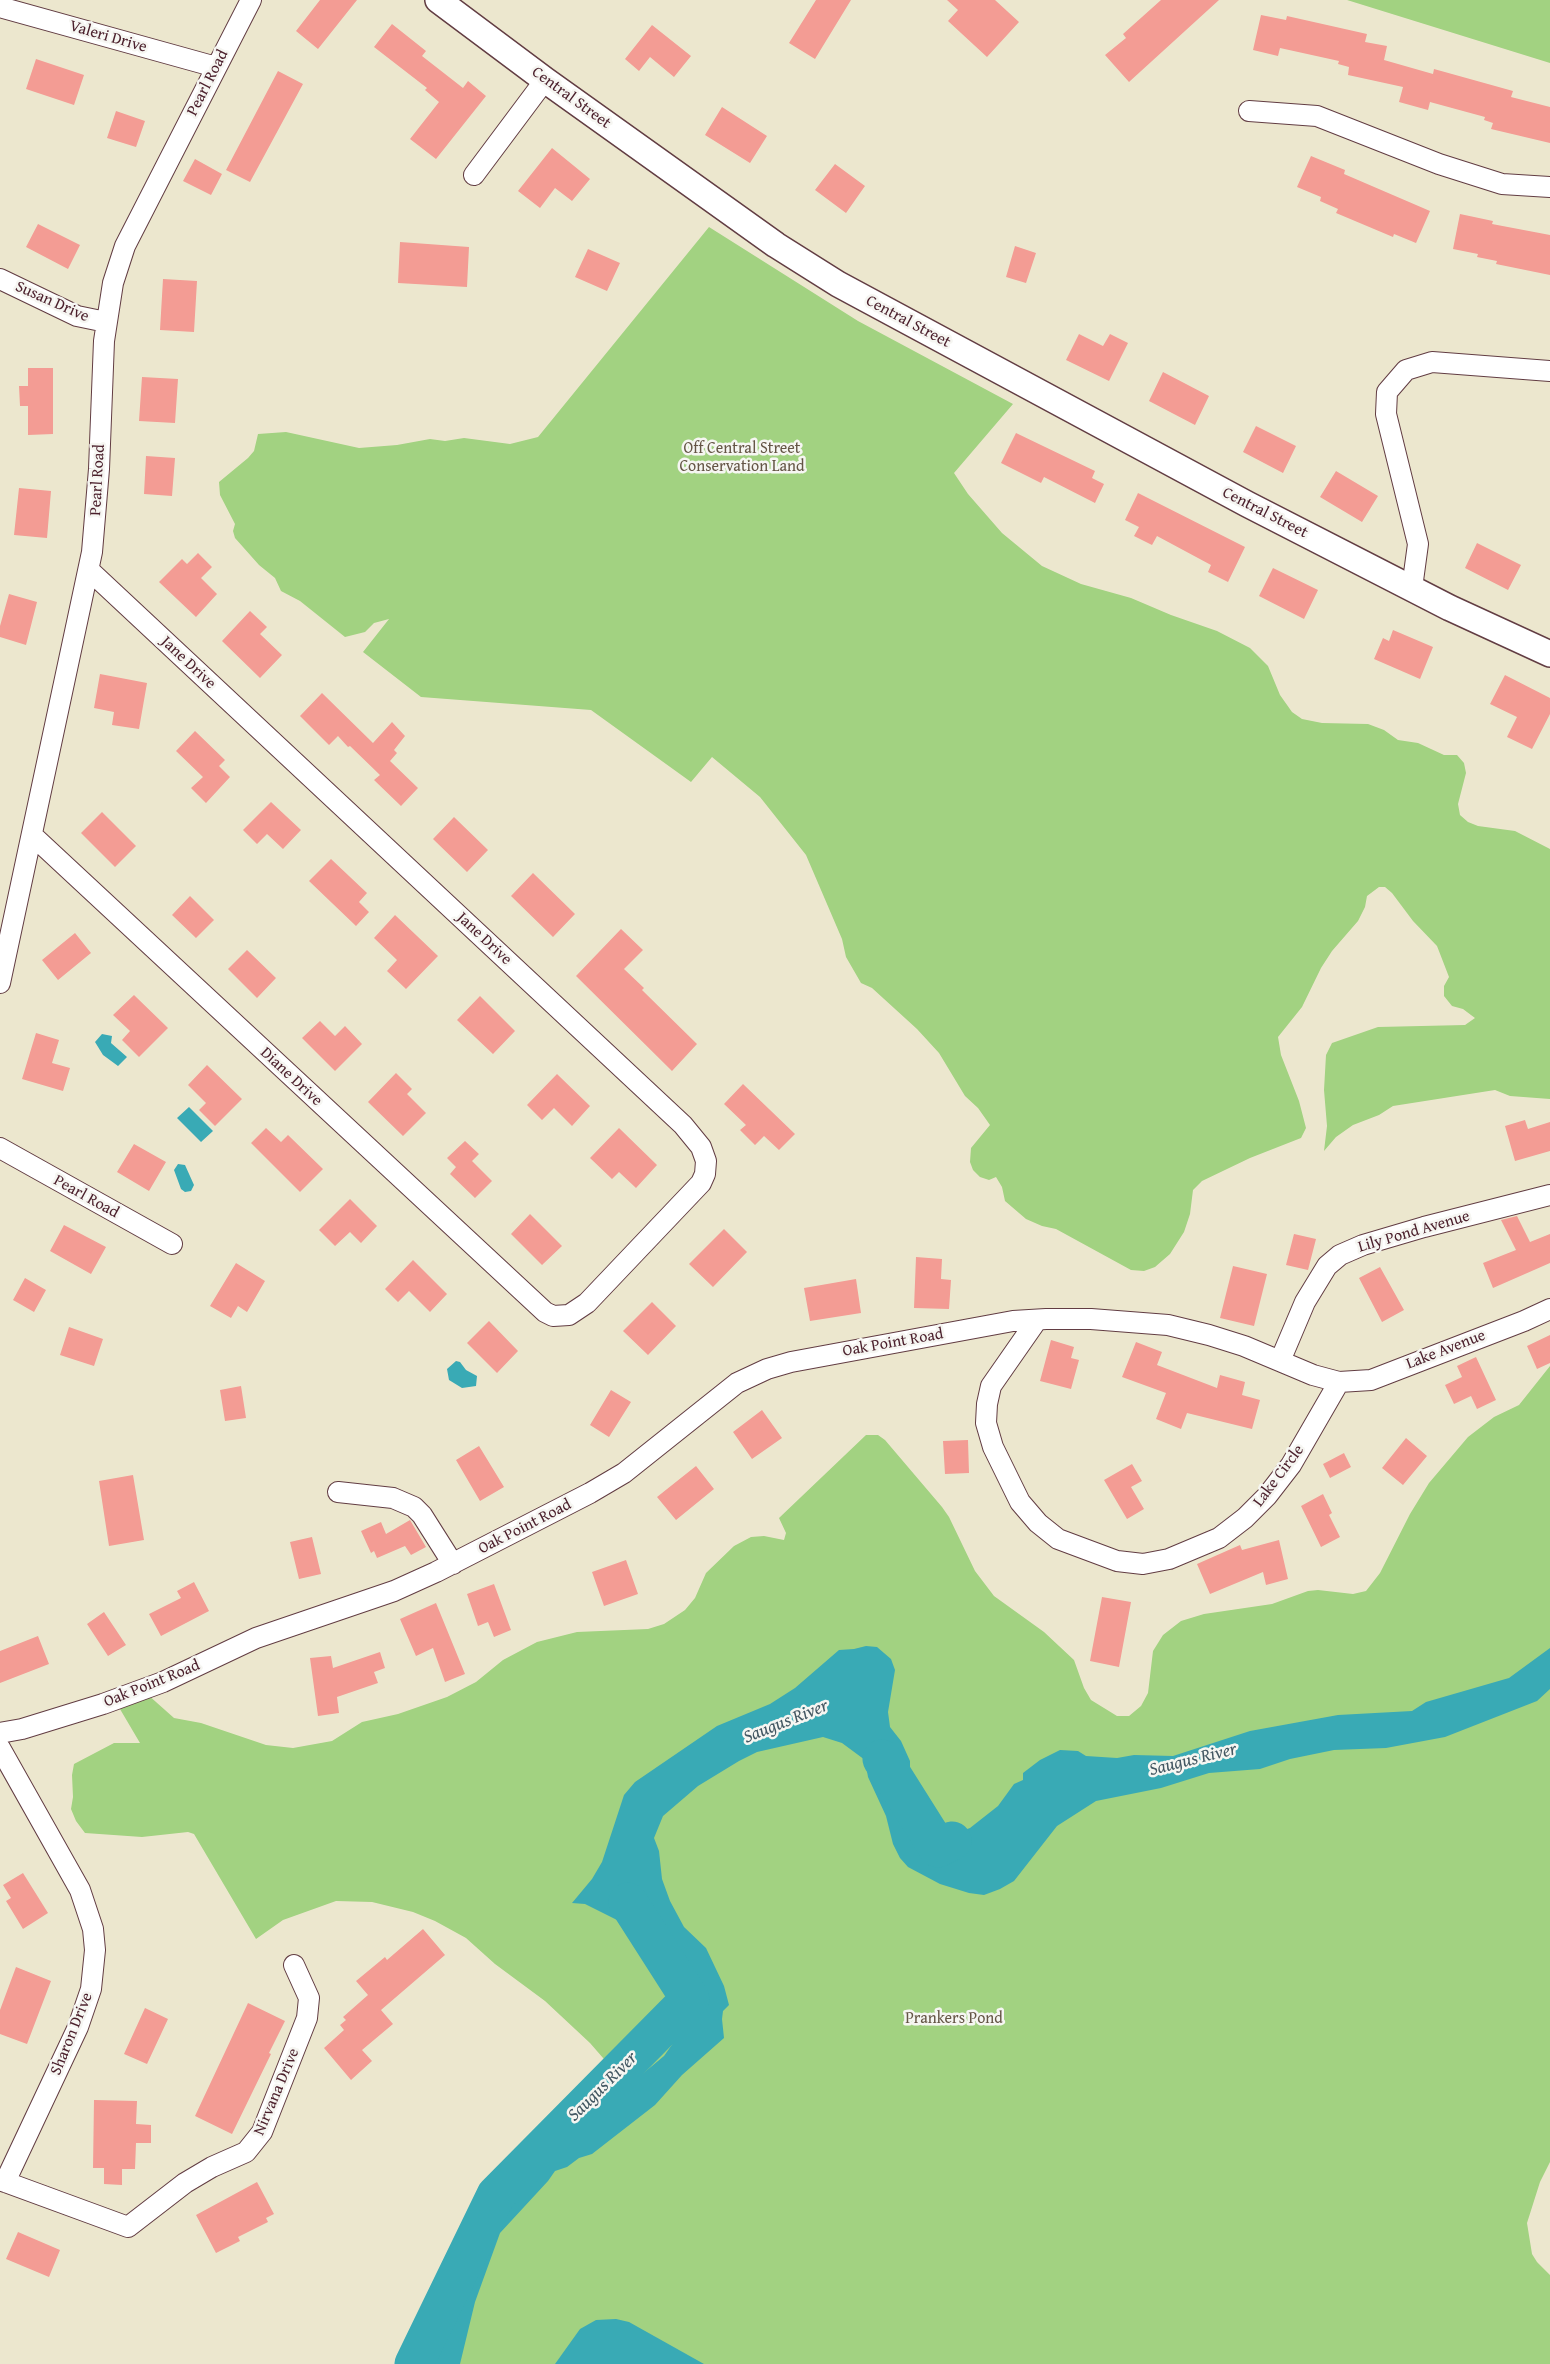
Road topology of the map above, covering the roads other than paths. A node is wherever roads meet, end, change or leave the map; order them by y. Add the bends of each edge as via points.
1 (251, 0) edge
2 (438, 0) edge
3 (0, 7) edge
4 (216, 67) junction
5 (545, 80) junction
6 (1249, 111) dead end
7 (474, 175) dead end
8 (1550, 187) edge
9 (0, 279) edge
10 (106, 322) junction
11 (1550, 371) edge
12 (88, 570) junction
13 (1412, 588) junction
14 (1550, 654) edge
15 (32, 836) junction
16 (0, 982) edge
17 (0, 1148) edge
18 (1550, 1195) edge
19 (172, 1244) dead end
20 (1550, 1309) edge
21 (553, 1316) joint
22 (1037, 1320) junction
23 (1280, 1361) junction
24 (1339, 1382) junction
25 (338, 1492) dead end
26 (452, 1564) junction
27 (0, 1734) edge
28 (0, 1748) edge
29 (294, 1965) dead end
30 (3, 2181) edge

1 - 4 street, Pearl Road
2 - 5 street, Central Street
3 - 4 street, Valeri Drive
4 - 10 street, Pearl Road via 125,246
5 - 7 street
5 - 13 street, Central Street via 776,245 838,284 1247,504
6 - 8 street via 1317,116 1439,164 1502,184
9 - 10 street, Susan Drive via 76,316
10 - 12 street, Pearl Road via 98,498
11 - 13 street via 1432,362 1406,370 1387,392 1386,414 1418,544
12 - 15 street, Pearl Road
12 - 21 street, Jane Drive via 683,1125 700,1147 706,1161 705,1174 695,1190 587,1303 569,1315
13 - 14 street, Central Street
15 - 16 street, Pearl Road
15 - 21 street, Diane Drive via 529,1299
17 - 19 street, Pearl Road
18 - 23 street, Lily Pond Avenue via 1424,1226 1363,1245 1340,1256 1327,1266 1305,1302
20 - 24 street, Lake Avenue via 1371,1380
22 - 23 street via 1091,1319 1168,1325 1209,1335
22 - 24 street, Lake Circle via 991,1386 986,1423 993,1447 1020,1502 1038,1523 1058,1539 1117,1561 1144,1564 1169,1559 1219,1538 1246,1518 1291,1465
22 - 26 street, Oak Point Road via 1013,1321 791,1362 751,1375 624,1473
23 - 24 street
25 - 26 street via 392,1498 414,1507
26 - 27 street, Oak Point Road via 394,1591 256,1638 154,1685 103,1704
28 - 30 street, Sharon Drive via 80,1890 95,1950 90,1989 78,2026
29 - 30 street, Nirvana Drive via 309,1998 307,2018 262,2132 246,2152 185,2183 128,2227

